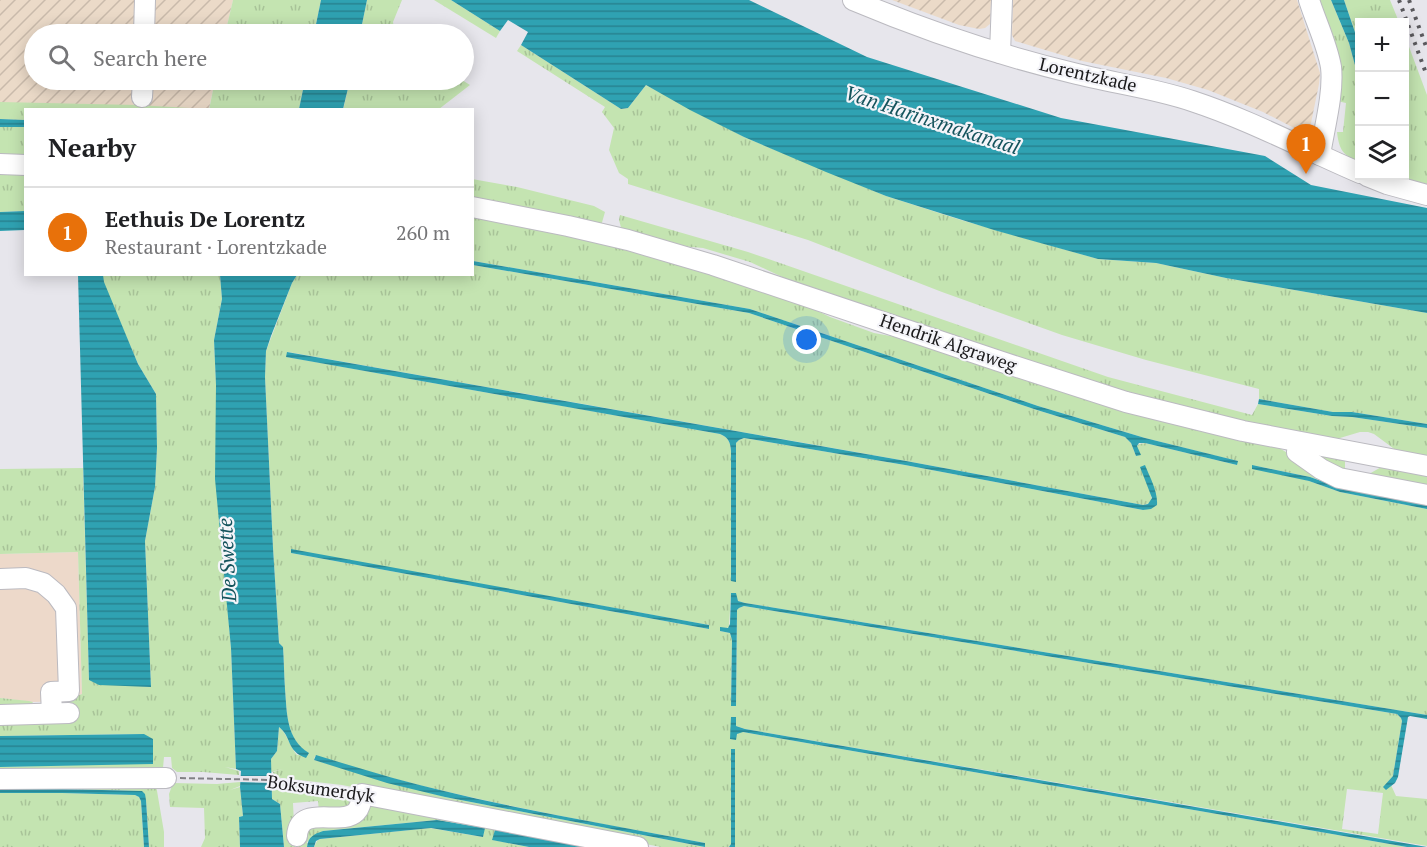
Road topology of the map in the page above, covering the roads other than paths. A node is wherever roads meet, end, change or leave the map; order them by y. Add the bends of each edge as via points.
1 (145, 0) edge
2 (853, 0) edge
3 (1002, 0) edge
4 (1309, 0) edge
5 (144, 24) edge
6 (1000, 53) junction
7 (1320, 155) junction
8 (0, 164) edge
9 (24, 165) edge
10 (1355, 171) edge
11 (1376, 180) edge
12 (1427, 195) edge
13 (474, 207) edge
14 (1298, 443) junction
15 (1427, 466) edge
16 (1427, 495) edge
17 (0, 579) edge
18 (0, 715) edge
19 (166, 778) road end
20 (0, 779) edge
21 (297, 836) dead end
22 (638, 847) edge

1 - 5 street
2 - 6 street, Lorentzkade
3 - 6 street
4 - 7 street via 1331,74
6 - 7 street, Lorentzkade via 1192,101
7 - 10 street, Lorentzkade
8 - 9 street
11 - 12 street
13 - 14 street, Hendrik Algraweg via 628,240 1126,402
14 - 15 street, Hendrik Algraweg
14 - 16 street via 1297,452 1339,478
17 - 18 street via 26,578 43,583 66,608 69,691 51,692 60,713
19 - 20 street
21 - 22 street, Boksumerdyk via 300,823 307,819 353,814 359,808 362,794

